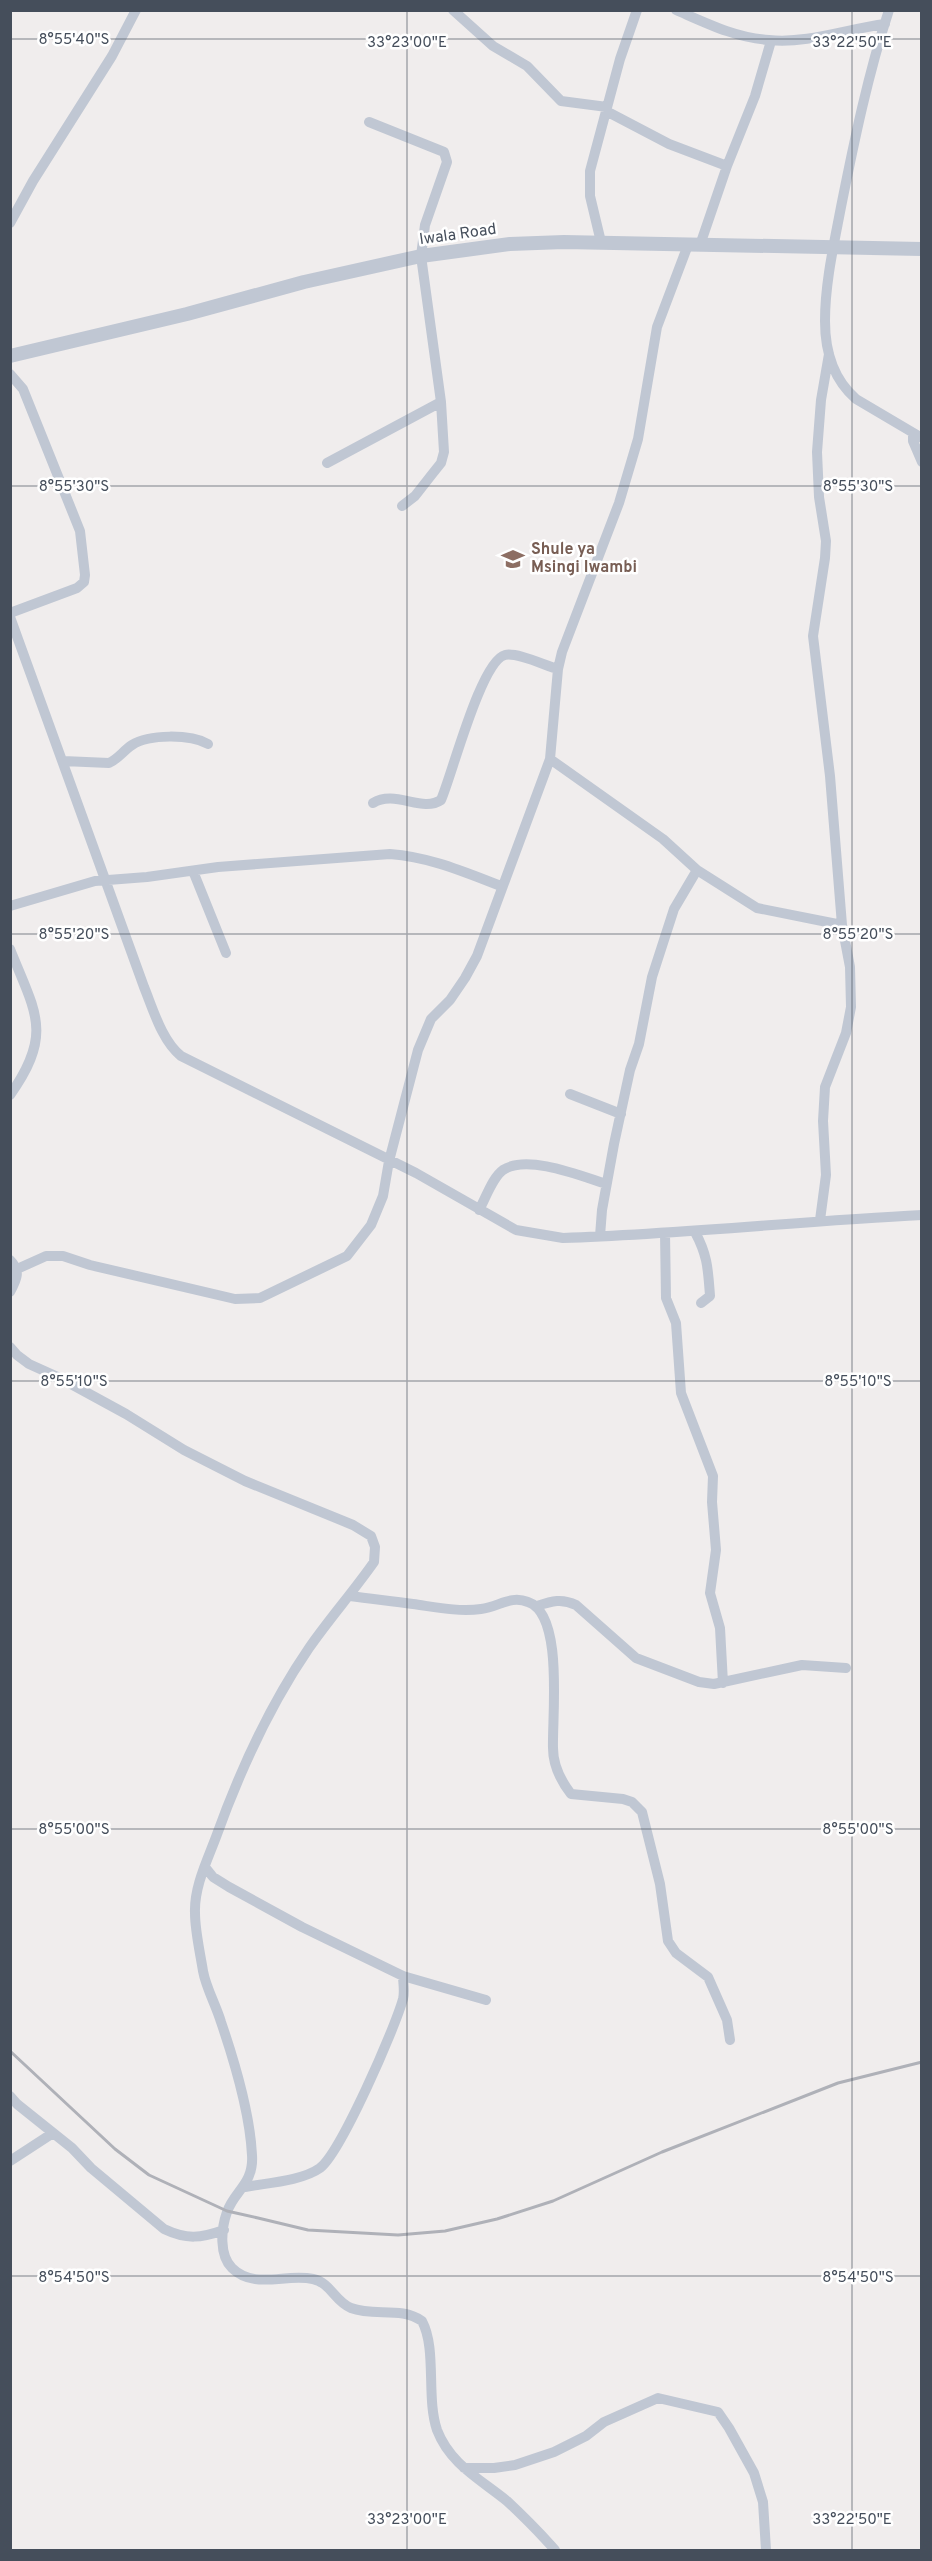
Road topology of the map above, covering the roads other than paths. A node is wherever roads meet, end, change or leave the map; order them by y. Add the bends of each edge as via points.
1 (136, 10) edge
2 (453, 10) edge
3 (637, 10) edge
4 (676, 10) edge
5 (889, 10) edge
6 (885, 24) junction
7 (771, 41) junction
8 (607, 109) junction
9 (369, 122) dead end
10 (727, 166) junction
11 (10, 223) edge
12 (601, 242) junction
13 (694, 245) junction
14 (833, 249) junction
15 (921, 249) edge
16 (421, 256) junction
17 (829, 354) junction
18 (10, 356) edge
19 (10, 374) edge
20 (441, 402) junction
21 (917, 436) edge
22 (921, 462) edge
23 (327, 463) dead end
24 (402, 506) dead end
25 (10, 615) edge
26 (558, 669) junction
27 (208, 744) dead end
28 (550, 759) junction
29 (63, 761) junction
30 (373, 803) dead end
31 (697, 870) junction
32 (193, 871) junction
33 (106, 880) junction
34 (501, 886) junction
35 (10, 906) edge
36 (842, 925) junction
37 (10, 949) edge
38 (226, 953) dead end
39 (570, 1094) dead end
40 (10, 1095) edge
41 (621, 1114) junction
42 (389, 1161) junction
43 (606, 1184) junction
44 (479, 1209) junction
45 (921, 1215) edge
46 (820, 1220) junction
47 (695, 1232) junction
48 (665, 1233) junction
49 (600, 1236) junction
50 (14, 1264) edge
51 (10, 1292) edge
52 (701, 1304) dead end
53 (10, 1347) edge
54 (350, 1596) junction
55 (537, 1606) junction
56 (846, 1668) dead end
57 (723, 1683) junction
58 (205, 1867) junction
59 (403, 1976) junction
60 (486, 2000) dead end
61 (730, 2040) dead end
62 (10, 2096) edge
63 (53, 2133) junction
64 (10, 2161) edge
65 (245, 2187) junction
66 (224, 2230) junction
67 (464, 2468) junction
68 (555, 2550) edge
69 (766, 2550) edge

1 - 11 street
2 - 8 street via 493,46 527,66 563,102
3 - 8 street
4 - 7 street via 722,29
5 - 6 street
6 - 7 street
6 - 14 street
7 - 10 street via 755,96
8 - 10 street via 669,144
8 - 12 street via 590,171 590,196
9 - 16 street via 438,149 446,157 425,225
10 - 13 street
12 - 13 street, Iwala Road
12 - 16 street, Iwala Road via 510,244
13 - 14 street, Iwala Road
13 - 26 street via 657,327 638,439 619,503
14 - 15 street, Iwala Road
14 - 17 street via 825,313
16 - 18 street, Iwala Road
16 - 20 street
17 - 21 street via 837,380 847,392
17 - 36 street via 817,452 826,541 813,636
19 - 25 street via 23,389 70,501 80,531 85,575 77,588
20 - 23 street
20 - 24 street via 441,463
21 - 22 street via 913,441
25 - 29 street
26 - 28 street
26 - 30 street via 513,655 499,658 477,698 441,800 430,804 387,797
27 - 29 street via 191,738 159,738 133,745 109,763
28 - 31 street via 663,839
28 - 34 street
29 - 33 street
31 - 36 street via 757,908
31 - 41 street via 664,934
32 - 33 street
32 - 34 street via 390,854 436,861
32 - 38 street
33 - 35 street via 82,883
33 - 42 street via 144,987 175,1052
34 - 42 street via 477,956 455,993 431,1019 418,1050
36 - 46 street via 850,967 851,1007 824,1094 826,1175
37 - 40 street via 38,1023 33,1055
39 - 41 street
41 - 43 street
42 - 44 street
42 - 50 street via 381,1203 353,1251 260,1298 235,1299 63,1256
43 - 44 street via 544,1166 514,1164 501,1171
43 - 49 street
44 - 49 street via 516,1230 562,1238
45 - 46 street
46 - 47 street
47 - 48 street
47 - 52 street via 707,1256 710,1276 710,1296
48 - 49 street
48 - 57 street via 666,1298 676,1323 681,1393 713,1476 717,1550 710,1593 720,1628
50 - 51 street via 17,1277
53 - 54 street via 29,1364 126,1414 184,1450 371,1536 374,1562
54 - 55 street via 447,1609 487,1608 507,1599
54 - 58 street via 308,1649 271,1713 227,1805
55 - 57 street via 567,1601 644,1662 699,1682
55 - 61 street via 545,1616 552,1649 553,1748 560,1776 571,1794 623,1799 642,1812 660,1884 668,1941 676,1953 708,1977 727,2020
56 - 57 street via 802,1665
58 - 59 street via 220,1882 281,1916
58 - 65 street via 195,1912 204,1974 225,2032 249,2135 252,2165
59 - 60 street
59 - 65 street via 404,1995 397,2018 360,2101 325,2163 315,2171 283,2181
62 - 63 street
63 - 64 street
63 - 66 street via 164,2229 195,2238
65 - 66 street via 227,2211
66 - 67 street via 222,2239 230,2265 247,2277 311,2279 329,2288 352,2309 404,2313 423,2321 436,2426 449,2454
67 - 68 street via 534,2526
67 - 69 street via 494,2469 554,2452 604,2422 657,2398 718,2412 754,2473 763,2502

